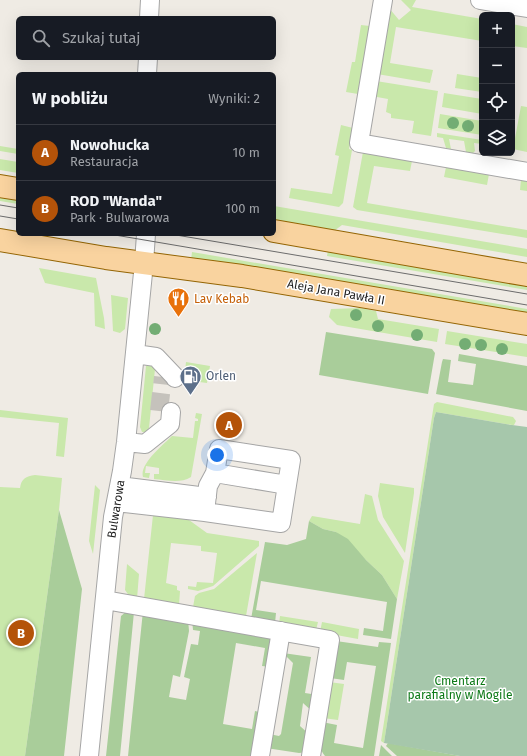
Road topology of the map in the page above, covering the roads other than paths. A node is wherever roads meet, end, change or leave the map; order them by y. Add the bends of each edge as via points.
1 (150, 0) edge
2 (383, 0) edge
3 (480, 0) edge
4 (522, 5) edge
5 (149, 16) edge
6 (148, 60) edge
7 (148, 72) edge
8 (527, 172) edge
9 (0, 186) edge
10 (16, 189) edge
11 (276, 231) edge
12 (146, 236) edge
13 (0, 240) edge
14 (144, 263) junction
15 (527, 275) edge
16 (527, 324) edge
17 (135, 354) junction
18 (167, 374) tunnel mouth
19 (165, 411) tunnel mouth
20 (126, 442) junction
21 (286, 491) junction
22 (209, 492) junction
23 (117, 494) junction
24 (105, 600) junction
25 (281, 632) junction
26 (89, 756) edge
27 (260, 756) edge
28 (311, 756) edge

1 - 5 street
2 - 8 street via 359,143
3 - 4 street
6 - 7 street
9 - 10 main road
11 - 15 main road
12 - 14 street, Bulwarowa
13 - 14 main road, Aleja Jana Pawła II
14 - 16 main road, Aleja Jana Pawła II via 242,276
14 - 17 street, Bulwarowa
17 - 18 street via 156,357
17 - 20 street, Bulwarowa
19 - 20 street via 170,424 145,444
20 - 23 street, Bulwarowa
21 - 22 street
21 - 22 street via 281,523
21 - 22 street via 291,460 219,449
22 - 23 street
23 - 24 street, Bulwarowa
24 - 25 street
24 - 26 street, Bulwarowa
25 - 27 street
25 - 28 street via 330,640

